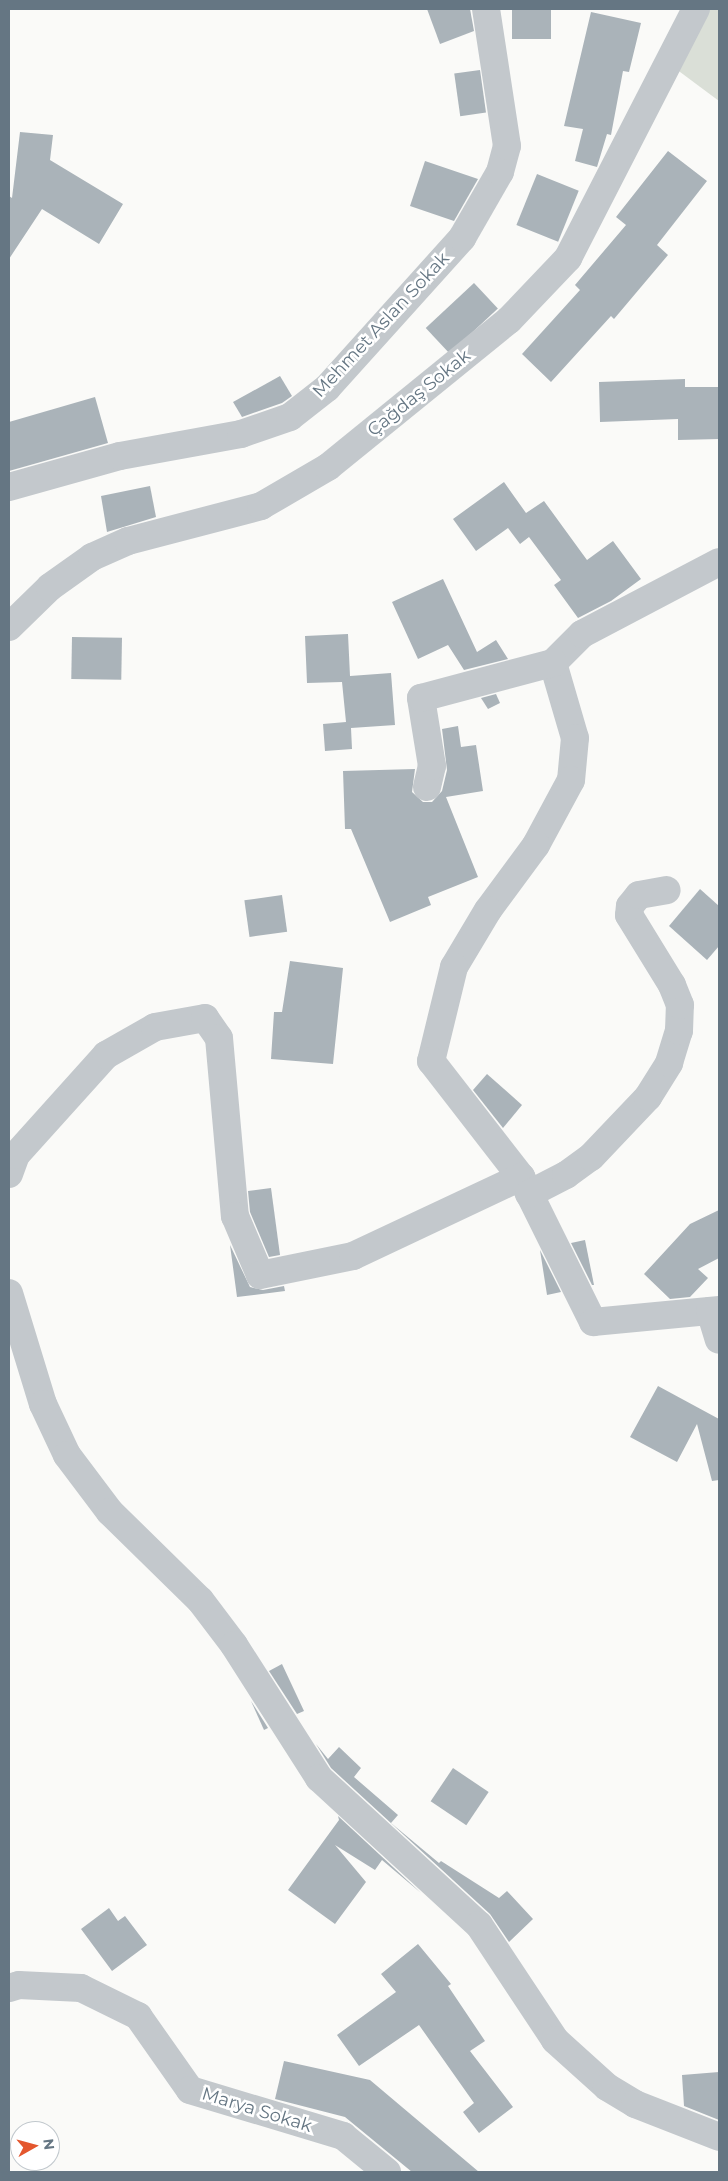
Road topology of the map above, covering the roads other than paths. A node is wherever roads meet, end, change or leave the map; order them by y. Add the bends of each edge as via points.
1 (486, 9) edge
2 (696, 9) edge
3 (9, 487) edge
4 (719, 562) edge
5 (9, 626) edge
6 (553, 663) junction
7 (427, 787) dead end
8 (667, 890) dead end
9 (9, 1174) edge
10 (525, 1185) junction
11 (9, 1293) edge
12 (715, 1311) edge
13 (719, 1340) edge
14 (9, 1988) edge
15 (719, 2137) edge
16 (387, 2172) edge

1 - 3 street, Mehmet Aslan Sokak via 507,146 500,172 462,238 327,388 290,417 241,434 120,456
2 - 5 street, Çağdaş Sokak via 568,258 509,320 328,467 261,506 128,541 92,557 50,587
4 - 6 street via 582,634
6 - 7 street via 421,698 432,766
6 - 10 street via 574,738 571,780 536,845 488,910 454,967 432,1061
8 - 10 street via 639,895 630,906 630,915 672,985 680,1005 679,1031 669,1063 648,1097 591,1157 566,1175
9 - 10 street via 16,1155 106,1055 155,1028 205,1018 219,1038 235,1216 260,1275 353,1256
10 - 12 street via 593,1322
11 - 15 street via 43,1404 67,1455 110,1512 200,1600 234,1645 318,1778 479,1925 555,2040 606,2087 634,2104
12 - 13 street
14 - 16 street, Marya Sokak via 19,1985 81,1988 138,2016 190,2090 343,2136

